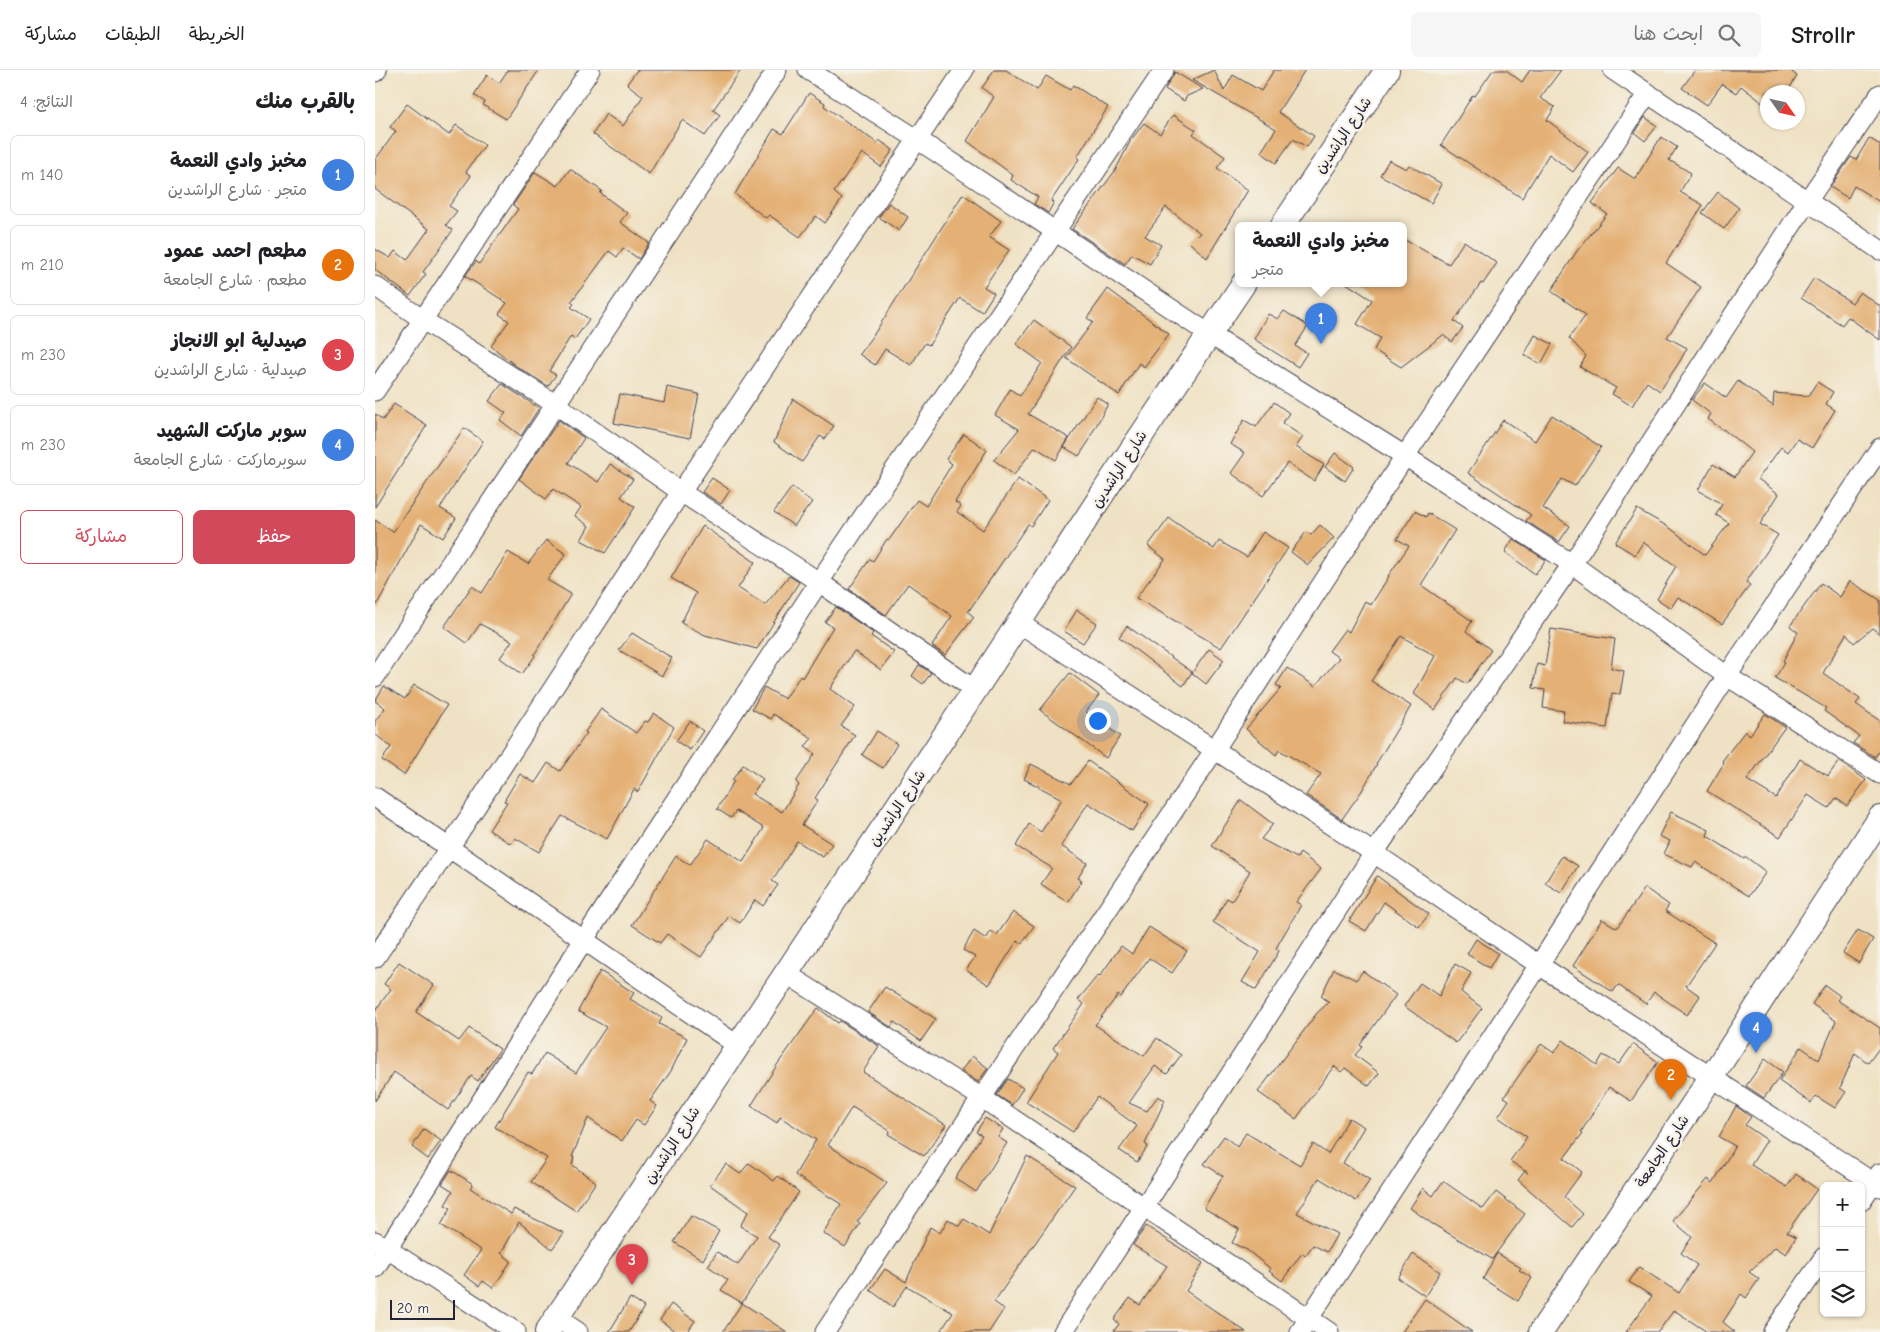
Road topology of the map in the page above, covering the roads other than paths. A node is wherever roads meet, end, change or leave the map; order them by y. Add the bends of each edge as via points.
1 (590, 70) edge
2 (777, 70) edge
3 (808, 70) edge
4 (964, 70) edge
5 (1164, 70) edge
6 (1387, 70) edge
7 (1613, 70) edge
8 (1648, 93) junction
9 (1880, 94) edge
10 (917, 140) junction
11 (1808, 200) junction
12 (1285, 222) edge
13 (1054, 232) junction
14 (1880, 250) edge
15 (375, 286) edge
16 (1241, 287) edge
17 (423, 320) junction
18 (1209, 334) junction
19 (375, 391) edge
20 (555, 404) junction
21 (1880, 448) edge
22 (1405, 456) junction
23 (681, 492) junction
24 (1572, 564) junction
25 (819, 582) junction
26 (1019, 623) junction
27 (1727, 676) junction
28 (375, 677) edge
29 (975, 690) junction
30 (1215, 749) junction
31 (1880, 774) edge
32 (375, 797) edge
33 (1880, 818) edge
34 (449, 848) junction
35 (1373, 852) junction
36 (583, 941) junction
37 (375, 958) edge
38 (1539, 965) junction
39 (787, 974) junction
40 (737, 1045) junction
41 (1712, 1076) junction
42 (982, 1098) junction
43 (1878, 1181) edge
44 (1865, 1196) edge
45 (1144, 1208) junction
46 (381, 1246) edge
47 (1820, 1263) edge
48 (375, 1268) edge
49 (552, 1325) edge
50 (1305, 1326) edge
51 (515, 1332) edge
52 (579, 1332) edge
53 (825, 1332) edge
54 (1063, 1332) edge
55 (1329, 1332) edge
56 (1541, 1332) edge
57 (1773, 1332) edge

1 - 17 street
2 - 20 street
3 - 10 street
4 - 10 street
5 - 13 street
6 - 12 street, شارع الراشدين
7 - 8 street
8 - 11 street
8 - 22 street
9 - 11 street
10 - 13 street
10 - 23 street
11 - 14 street
11 - 24 street
13 - 18 street
13 - 25 street
15 - 17 street
16 - 18 street, شارع الراشدين
17 - 19 street
17 - 20 street
18 - 22 street
18 - 26 street, شارع الراشدين
20 - 23 street
20 - 28 street
21 - 27 street
22 - 24 street
22 - 30 street
23 - 25 street
23 - 34 street
24 - 27 street
24 - 35 street
25 - 29 street
25 - 36 street
26 - 29 street, شارع الراشدين
26 - 30 street
27 - 31 street
27 - 38 street
29 - 39 street, شارع الراشدين
30 - 35 street
30 - 42 street
32 - 34 street
33 - 41 street, شارع الجامعة
34 - 36 street
34 - 37 street
35 - 38 street
35 - 45 street
36 - 40 street
36 - 46 street
38 - 41 street
38 - 50 street
39 - 40 street, شارع الراشدين
39 - 42 street
40 - 49 street, شارع الراشدين
41 - 43 street
41 - 56 street, شارع الجامعة
42 - 45 street
42 - 53 street
43 - 44 street
45 - 50 street
45 - 54 street
46 - 48 street
46 - 51 street
47 - 57 street
49 - 52 street
50 - 55 street

